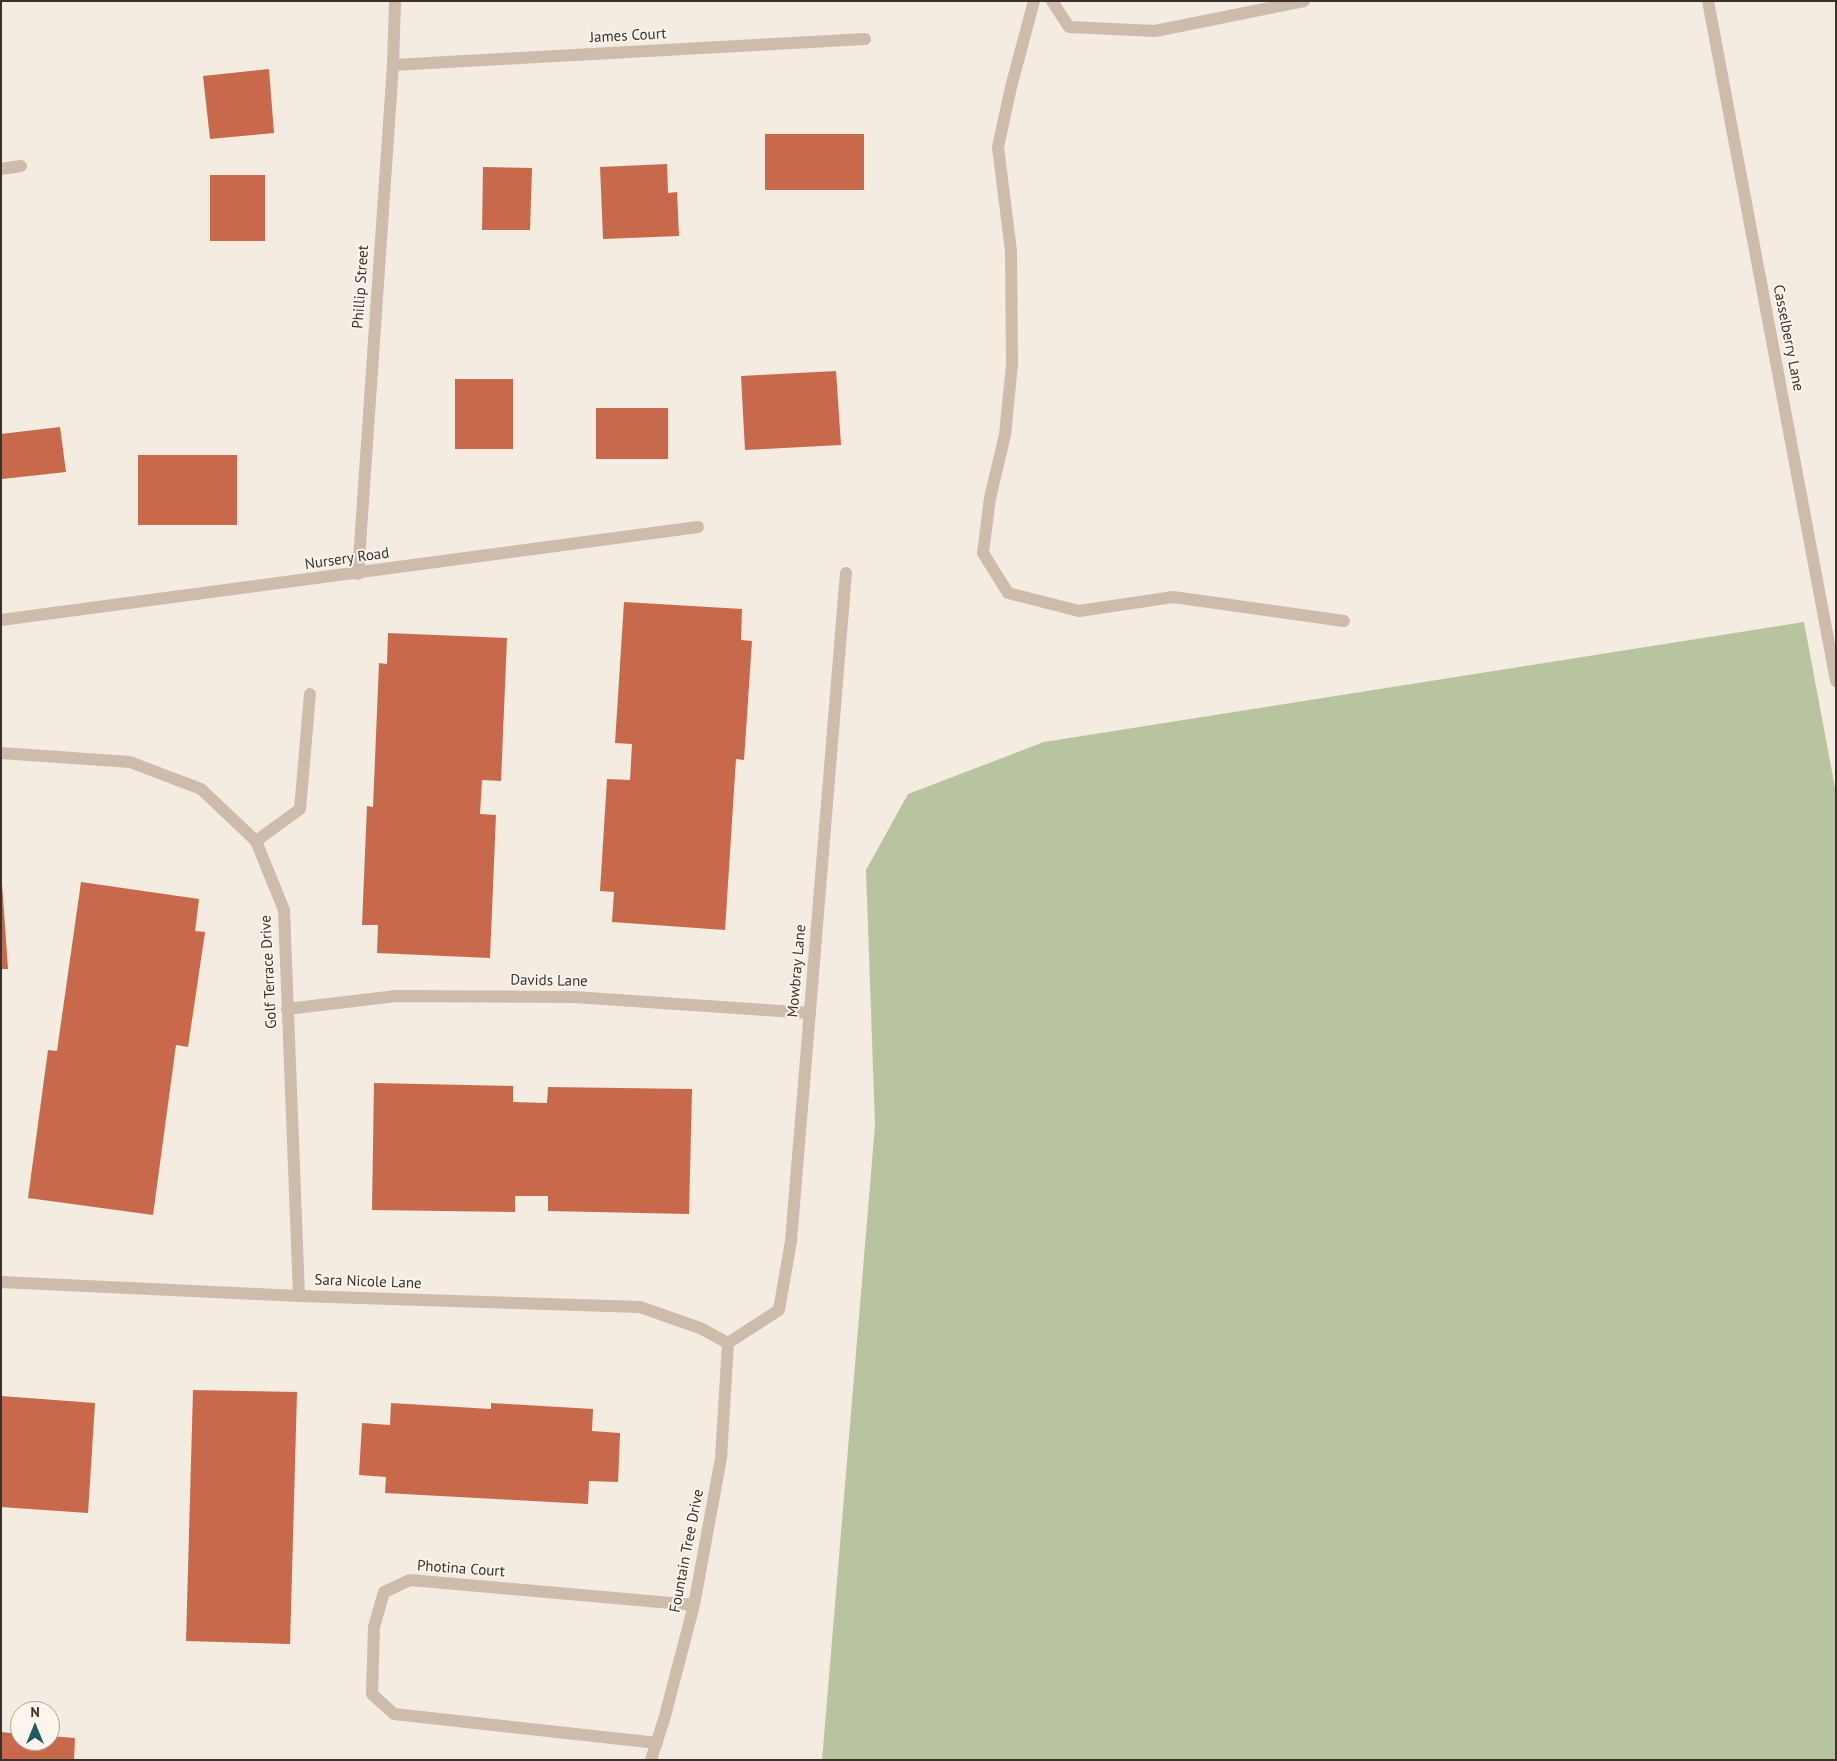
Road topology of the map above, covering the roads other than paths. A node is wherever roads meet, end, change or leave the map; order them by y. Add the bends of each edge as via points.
1 (395, 1) edge
2 (1034, 1) edge
3 (1052, 1) edge
4 (1304, 1) edge
5 (1708, 1) edge
6 (865, 39) dead end
7 (393, 65) junction
8 (21, 166) dead end
9 (1, 169) edge
10 (698, 527) dead end
11 (846, 573) dead end
12 (358, 574) junction
13 (1, 620) edge
14 (1344, 621) dead end
15 (1836, 681) edge
16 (310, 694) dead end
17 (1, 753) edge
18 (256, 841) junction
19 (287, 1009) junction
20 (810, 1013) junction
21 (1, 1282) edge
22 (299, 1296) junction
23 (728, 1343) junction
24 (694, 1605) junction
25 (657, 1743) junction
26 (651, 1760) edge

1 - 7 street, Phillip Street
2 - 14 street via 998,148 1011,251 1012,364 1005,434 990,498 983,553 1008,593 1079,612 1173,597
3 - 4 street via 1069,27 1155,31
5 - 15 street, Casselberry Lane
6 - 7 street, James Court
7 - 12 street, Phillip Street
8 - 9 street
10 - 12 street, Nursery Road
11 - 20 street, Mowbray Lane
12 - 13 street, Nursery Road
16 - 18 street via 300,809
17 - 18 street, Golf Terrace Drive via 130,762 201,789
18 - 19 street, Golf Terrace Drive via 284,910
19 - 20 street, Davids Lane via 396,996 574,997
19 - 22 street, Golf Terrace Drive
20 - 23 street, Mowbray Lane via 791,1241 779,1310
21 - 22 street, Sara Nicole Lane
22 - 23 street, Sara Nicole Lane via 640,1307 700,1328
23 - 24 street, Fountain Tree Drive via 720,1458
24 - 25 street, Fountain Tree Drive
24 - 25 street, Photina Court via 410,1580 384,1592 374,1627 372,1694 394,1714
25 - 26 street, Fountain Tree Drive

